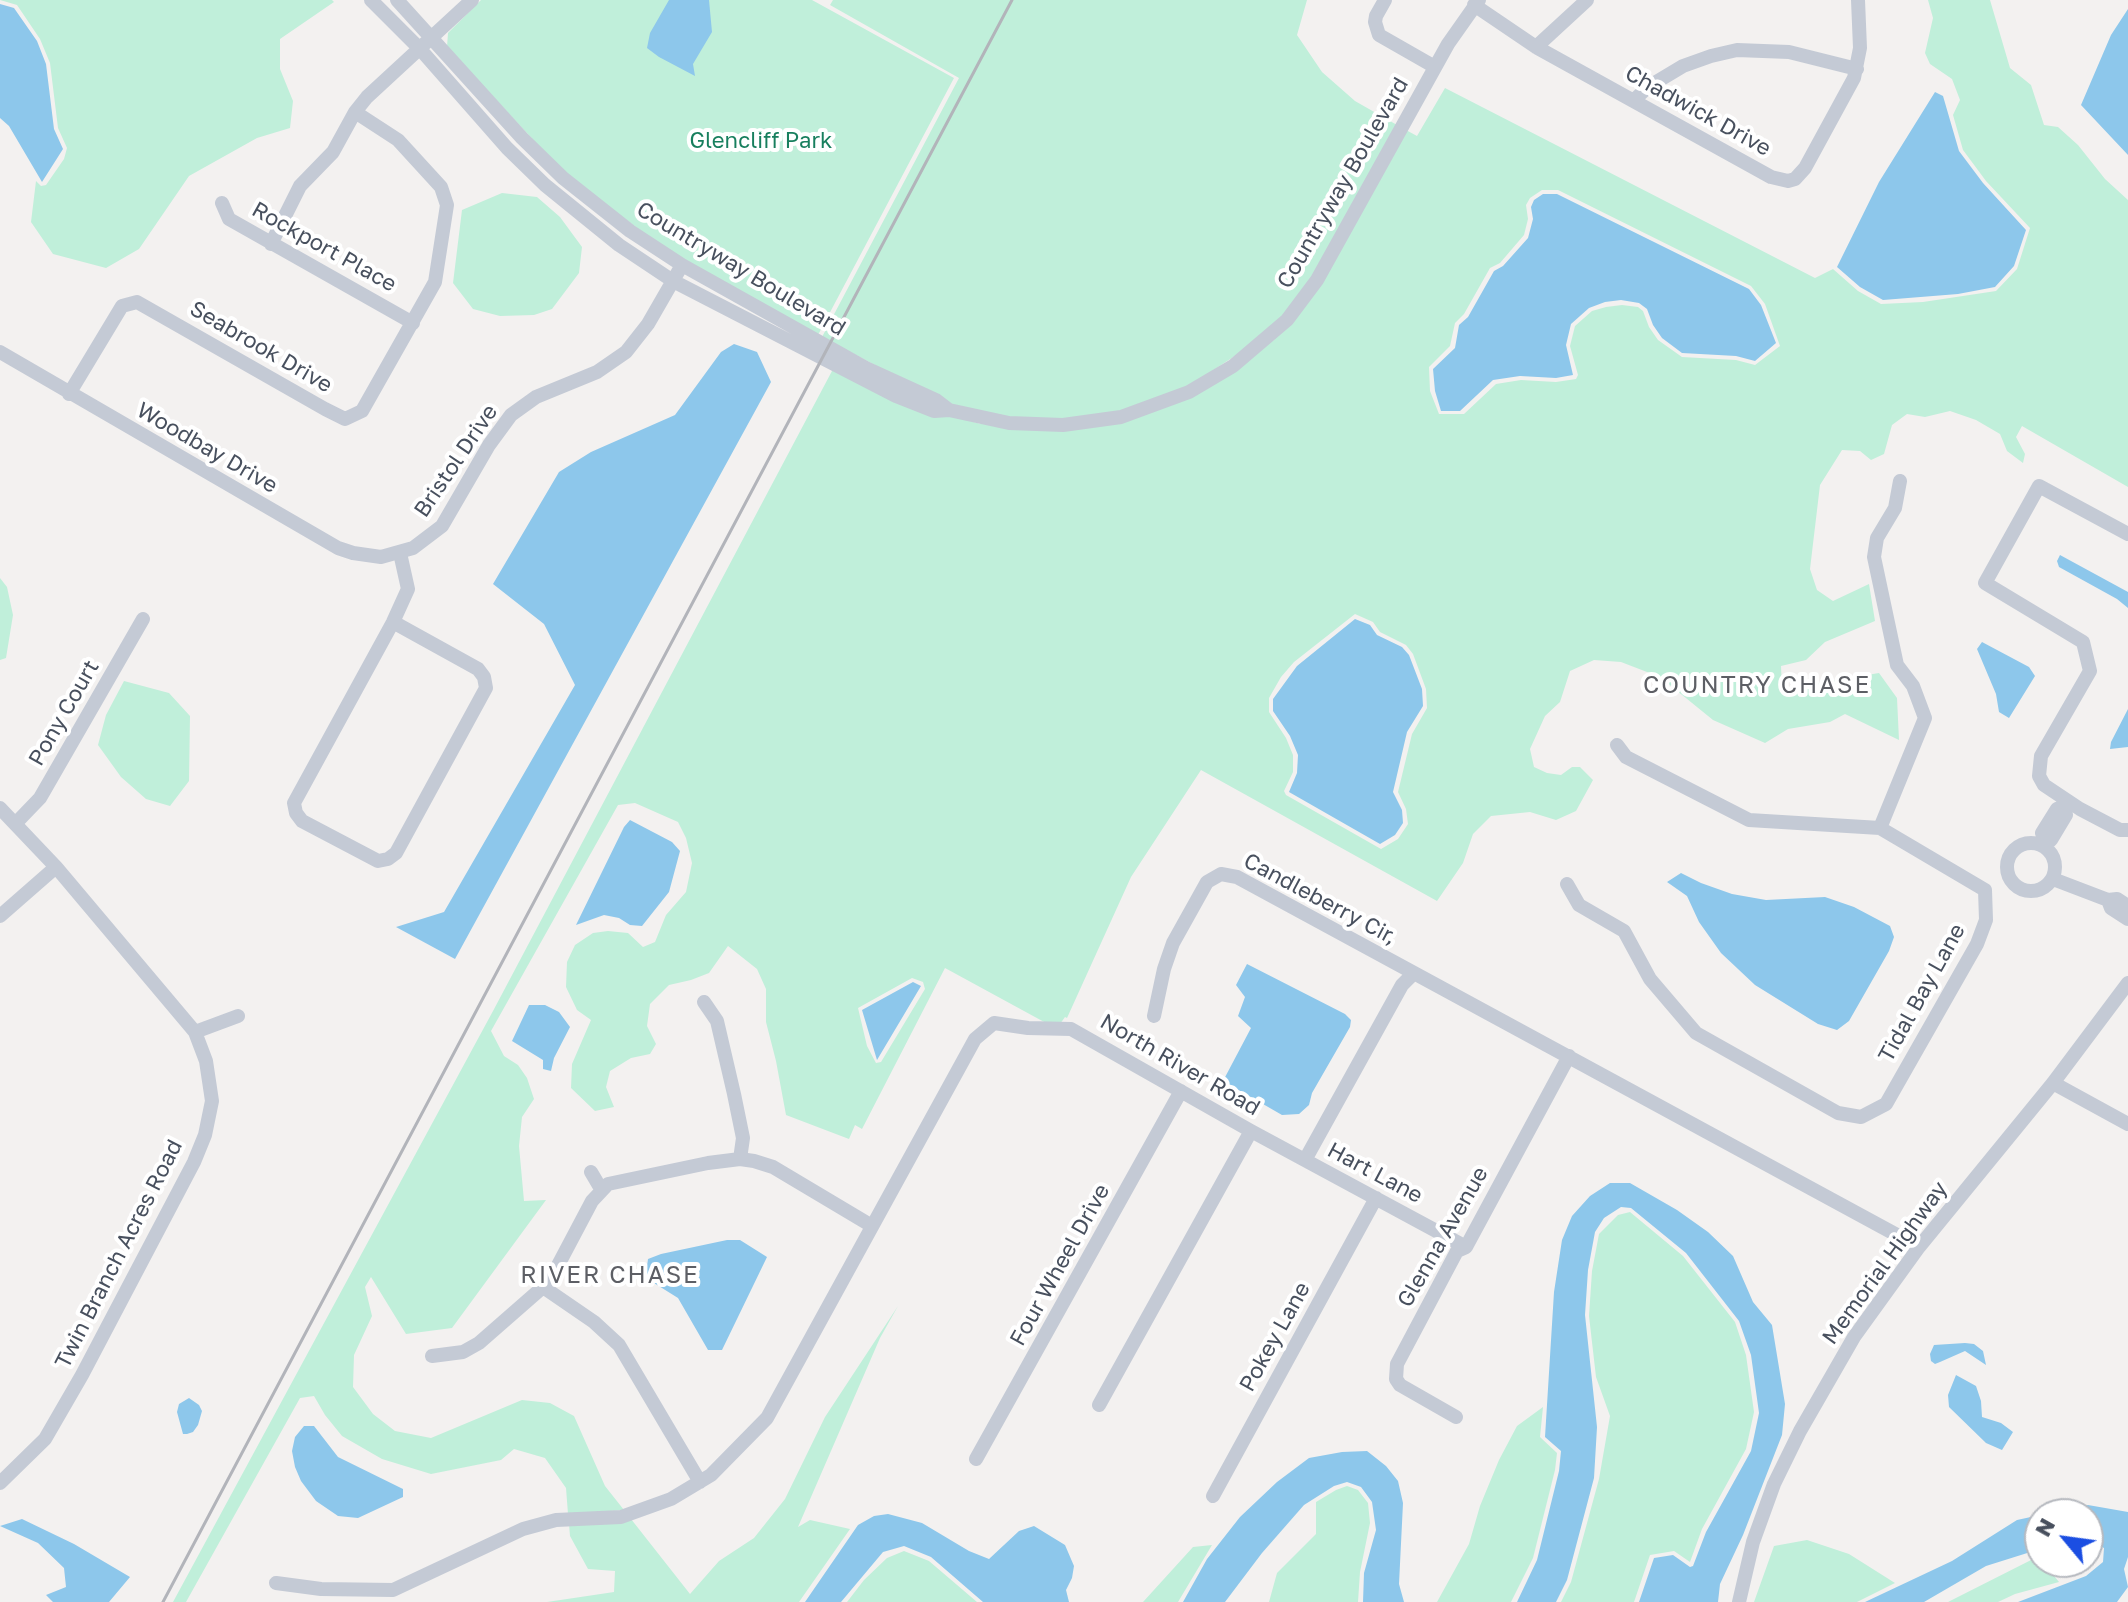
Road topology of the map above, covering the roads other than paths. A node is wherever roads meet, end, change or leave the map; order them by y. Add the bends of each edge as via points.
1 (371, 0) edge
2 (378, 0) edge
3 (397, 0) edge
4 (472, 0) edge
5 (1385, 0) edge
6 (1587, 0) edge
7 (1858, 0) edge
8 (1477, 2) edge
9 (419, 23) junction
10 (446, 25) junction
11 (406, 35) junction
12 (1536, 47) junction
13 (427, 48) junction
14 (446, 53) junction
15 (408, 60) junction
16 (1435, 67) junction
17 (1857, 69) junction
18 (1633, 101) junction
19 (355, 112) junction
20 (502, 118) junction
21 (222, 203) dead end
22 (271, 244) junction
23 (682, 265) junction
24 (673, 281) junction
25 (413, 323) junction
26 (0, 352) edge
27 (69, 394) junction
28 (949, 410) junction
29 (1900, 481) dead end
30 (2128, 534) edge
31 (400, 553) junction
32 (143, 619) dead end
33 (393, 622) junction
34 (1617, 745) dead end
35 (2064, 804) junction
36 (0, 808) edge
37 (15, 824) junction
38 (1880, 828) junction
39 (2128, 830) edge
40 (2044, 843) junction
41 (56, 867) junction
42 (2009, 877) junction
43 (2053, 879) junction
44 (1567, 884) dead end
45 (1985, 890) junction
46 (2108, 900) junction
47 (2128, 906) edge
48 (0, 916) edge
49 (2128, 919) edge
50 (1414, 973) junction
51 (2128, 983) edge
52 (704, 1002) dead end
53 (238, 1016) dead end
54 (1154, 1016) dead end
55 (195, 1032) junction
56 (1569, 1056) junction
57 (2053, 1083) junction
58 (1181, 1091) junction
59 (2128, 1124) edge
60 (1251, 1131) junction
61 (740, 1159) junction
62 (1305, 1160) junction
63 (591, 1172) dead end
64 (601, 1189) junction
65 (1376, 1198) junction
66 (872, 1226) junction
67 (1466, 1247) junction
68 (1919, 1247) junction
69 (543, 1287) junction
70 (432, 1356) dead end
71 (1099, 1405) dead end
72 (1456, 1417) dead end
73 (976, 1459) dead end
74 (700, 1482) junction
75 (0, 1483) edge
76 (1213, 1496) dead end
77 (276, 1583) dead end
78 (1739, 1602) edge

1 - 11 street, Countryway Boulevard
2 - 13 street
3 - 9 street, Countryway Boulevard
4 - 10 street
5 - 16 street via 1376,16 1379,35
6 - 12 street
7 - 17 street, Chadwick Drive
8 - 12 street, Chadwick Drive
8 - 16 street, Countryway Boulevard
9 - 10 street via 434,29
9 - 13 street, Countryway Boulevard
10 - 13 street
10 - 14 street via 441,43
11 - 13 street, Countryway Boulevard
11 - 15 street
12 - 18 street, Chadwick Drive
13 - 14 street, Countryway Boulevard
13 - 15 street
13 - 20 street
13 - 24 street, Countryway Boulevard via 507,148 554,193
14 - 20 street, Countryway Boulevard
15 - 19 street
16 - 28 street, Countryway Boulevard via 1317,280 1287,320 1233,366 1189,392 1121,417 1038,425
17 - 18 street via 1789,52 1737,50 1683,66
17 - 18 street, Chadwick Drive via 1805,168 1788,181 1771,177
19 - 22 street via 333,152 300,186
19 - 25 street, Seabrook Drive via 398,140 441,187 447,205 435,282
20 - 23 street, Countryway Boulevard via 590,201
21 - 22 street, Rockport Place via 229,219
22 - 25 street, Rockport Place
23 - 24 street, Bristol Drive
23 - 28 street, Countryway Boulevard
24 - 28 street, Countryway Boulevard via 896,396 934,411
24 - 31 street, Bristol Drive via 626,352 511,415 442,526
25 - 27 street, Seabrook Drive via 362,411 345,419 137,302 122,306
26 - 27 street, Woodbay Drive
27 - 31 street, Woodbay Drive via 338,548 366,556
29 - 38 street via 1895,508 1877,538 1874,557 1897,665 1913,686 1925,718
30 - 35 street via 2039,486 1985,583 2083,642 2090,671 2040,761 2044,785
31 - 33 street via 408,589
32 - 37 street, Pony Court via 40,798
33 - 33 street via 294,803 302,821 378,861 396,853 486,688 478,669
34 - 38 street via 1626,757 1749,820
35 - 39 street
35 - 40 street via 2042,833
36 - 37 street, Twin Branch Acres Road
37 - 41 street, Twin Branch Acres Road
38 - 45 street
40 - 42 street via 2013,850
40 - 43 street via 2056,864
41 - 48 street
41 - 55 street, Twin Branch Acres Road
42 - 43 street via 2017,887 2032,891
42 - 45 street
43 - 46 street
44 - 45 street, Tidal Bay Lane via 1579,905 1624,931 1650,979 1696,1033 1838,1113 1861,1117 1886,1104 1977,944 1986,920
46 - 47 street
46 - 49 street
50 - 54 street, Candleberry Cir, via 1237,877 1221,874 1207,882 1173,943
50 - 56 street
50 - 62 street via 1402,985
51 - 57 street, Memorial Highway
52 - 61 street via 717,1021 734,1094 743,1138
53 - 55 street
55 - 75 street, Twin Branch Acres Road via 212,1101 194,1162 45,1439
56 - 67 street, Glenna Avenue
56 - 68 street
57 - 59 street
57 - 68 street, Memorial Highway
58 - 60 street, North River Road
58 - 66 street, North River Road via 1071,1029 994,1023 975,1039
58 - 73 street, Four Wheel Drive
60 - 62 street, North River Road
60 - 71 street
61 - 64 street
61 - 66 street via 773,1167
62 - 65 street, Hart Lane
63 - 64 street
64 - 69 street
65 - 67 street, Hart Lane
65 - 76 street, Pokey Lane
66 - 74 street, North River Road via 767,1418
67 - 72 street, Glenna Avenue via 1457,1251 1396,1371 1400,1385
68 - 78 street, Memorial Highway via 1854,1337 1800,1431 1753,1542
69 - 70 street via 479,1343 463,1352
69 - 74 street via 619,1345
74 - 77 street, North River Road via 621,1517 556,1520 523,1529 393,1590

